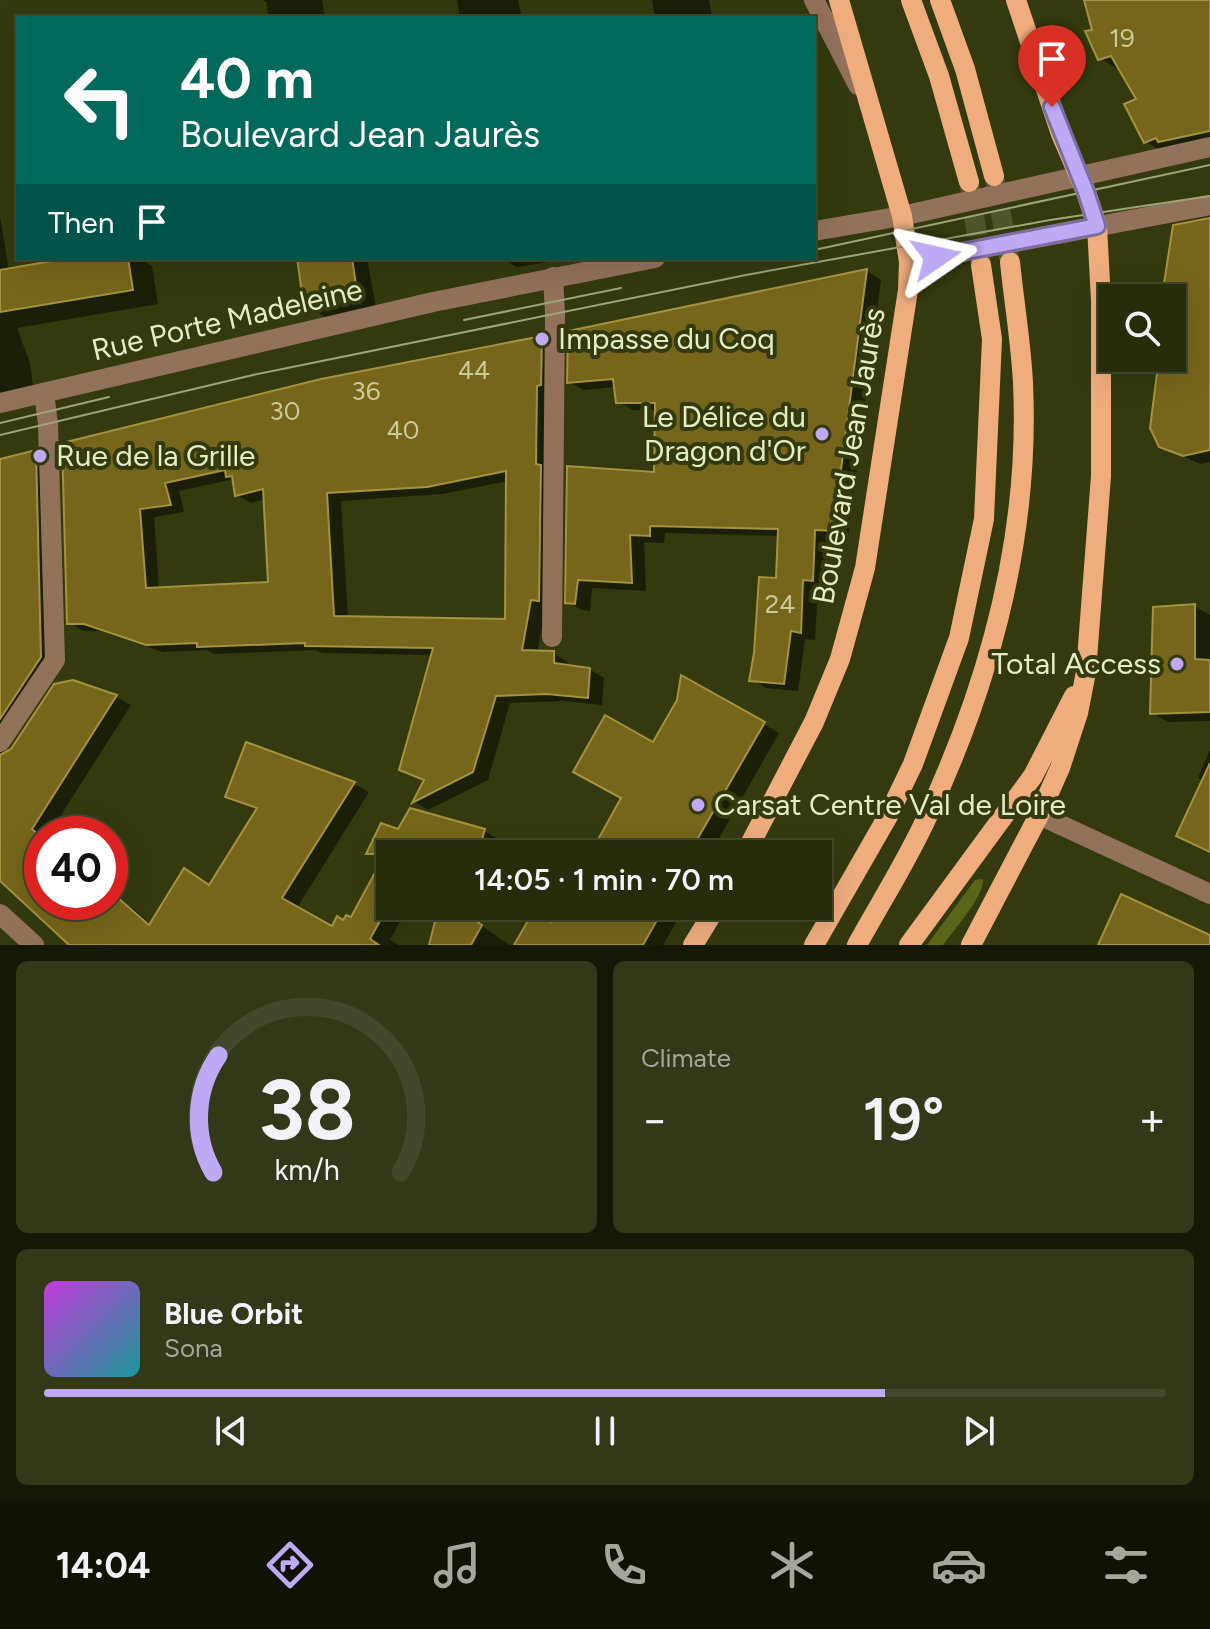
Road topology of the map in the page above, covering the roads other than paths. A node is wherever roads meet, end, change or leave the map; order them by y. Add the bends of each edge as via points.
1 (814, 0) edge
2 (839, 0) edge
3 (911, 0) edge
4 (940, 0) edge
5 (1016, 0) edge
6 (866, 100) junction
7 (1210, 147) edge
8 (1079, 175) junction
9 (994, 176) tunnel mouth
10 (969, 182) tunnel mouth
11 (1210, 205) edge
12 (902, 216) junction
13 (1097, 226) junction
14 (816, 231) edge
15 (644, 260) edge
16 (909, 262) junction
17 (1010, 262) tunnel mouth
18 (981, 265) tunnel mouth
19 (553, 277) junction
20 (44, 393) junction
21 (0, 403) edge
22 (552, 637) dead end
23 (1086, 672) junction
24 (0, 742) edge
25 (1039, 815) junction
26 (752, 840) edge
27 (1210, 894) edge
28 (0, 914) edge
29 (708, 920) edge
30 (34, 945) edge
31 (693, 945) edge
32 (814, 945) edge
33 (857, 945) edge
34 (909, 945) edge
35 (971, 945) edge

1 - 6 street, Boulevard Jean Jaurès
2 - 6 main road, Boulevard Jean Jaurès
3 - 10 main road
4 - 9 main road
5 - 8 main road
6 - 12 main road, Boulevard Jean Jaurès
7 - 8 street
8 - 12 street
8 - 13 main road
11 - 13 street
12 - 14 street
12 - 16 main road, Boulevard Jean Jaurès
13 - 16 street
13 - 23 main road via 1101,476
15 - 19 street, Rue Porte Madeleine
16 - 26 main road, Boulevard Jean Jaurès via 865,568 840,659 814,722
17 - 33 main road via 1023,383 1021,474 1002,609 954,757 926,820
18 - 32 main road via 992,339 984,519 959,638 913,764
19 - 20 street, Rue Porte Madeleine
19 - 22 street
20 - 21 street, Rue Porte Madeleine
20 - 24 street via 55,660
23 - 25 main road via 1060,768
23 - 34 main road via 1033,776
25 - 27 street
25 - 35 main road
28 - 30 street
29 - 31 main road

